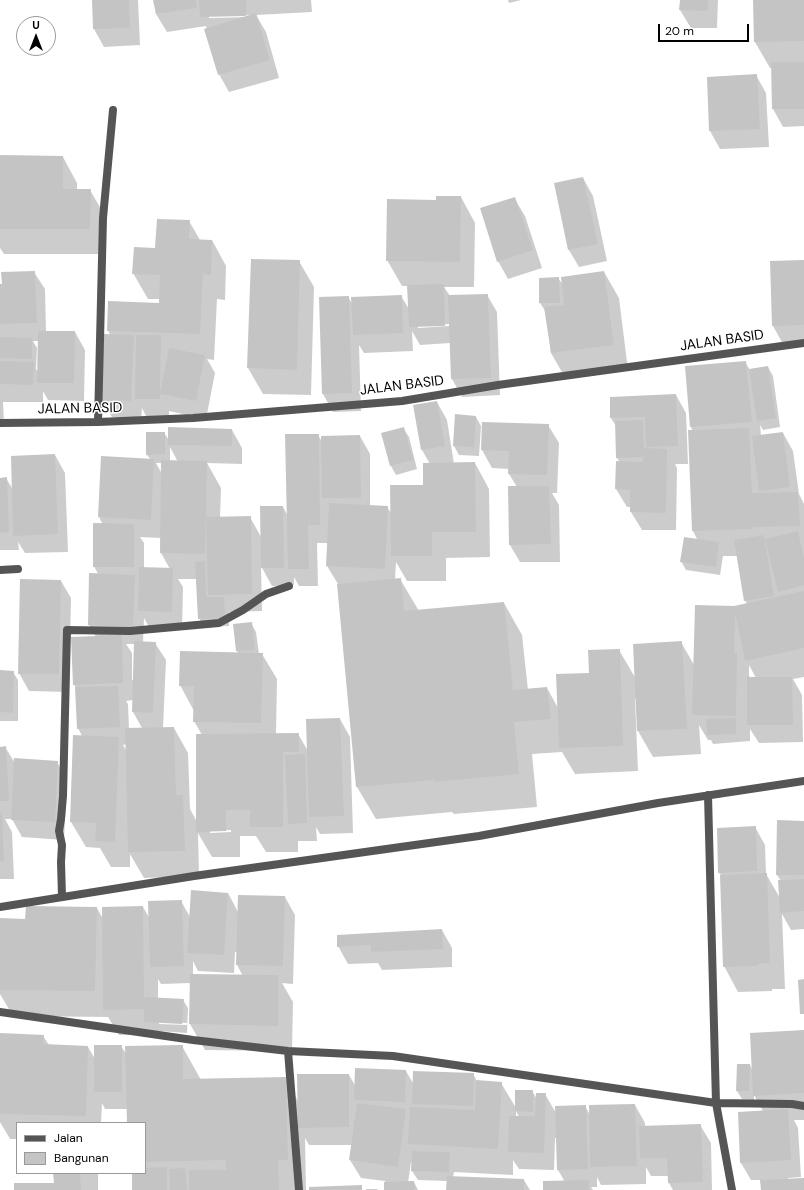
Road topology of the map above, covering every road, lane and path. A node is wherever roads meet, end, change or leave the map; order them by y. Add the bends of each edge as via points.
1 (113, 110) dead end
2 (804, 343) edge
3 (98, 422) junction
4 (0, 423) edge
5 (18, 568) dead end
6 (0, 570) edge
7 (289, 586) dead end
8 (804, 781) edge
9 (708, 795) junction
10 (62, 897) junction
11 (0, 907) edge
12 (0, 1012) edge
13 (288, 1051) junction
14 (716, 1103) junction
15 (804, 1106) edge
16 (299, 1190) edge
17 (732, 1190) edge

1 - 3 street via 103,218
2 - 3 street, JALAN BASID via 498,385 402,401 193,418
3 - 4 street, JALAN BASID
5 - 6 street
7 - 10 street via 266,594 219,623 130,631 67,630 63,796 59,831 62,845
8 - 9 street
9 - 10 street via 479,836
9 - 14 street
10 - 11 street
12 - 13 street
13 - 14 street via 393,1056
13 - 16 street
14 - 15 street
14 - 17 street

